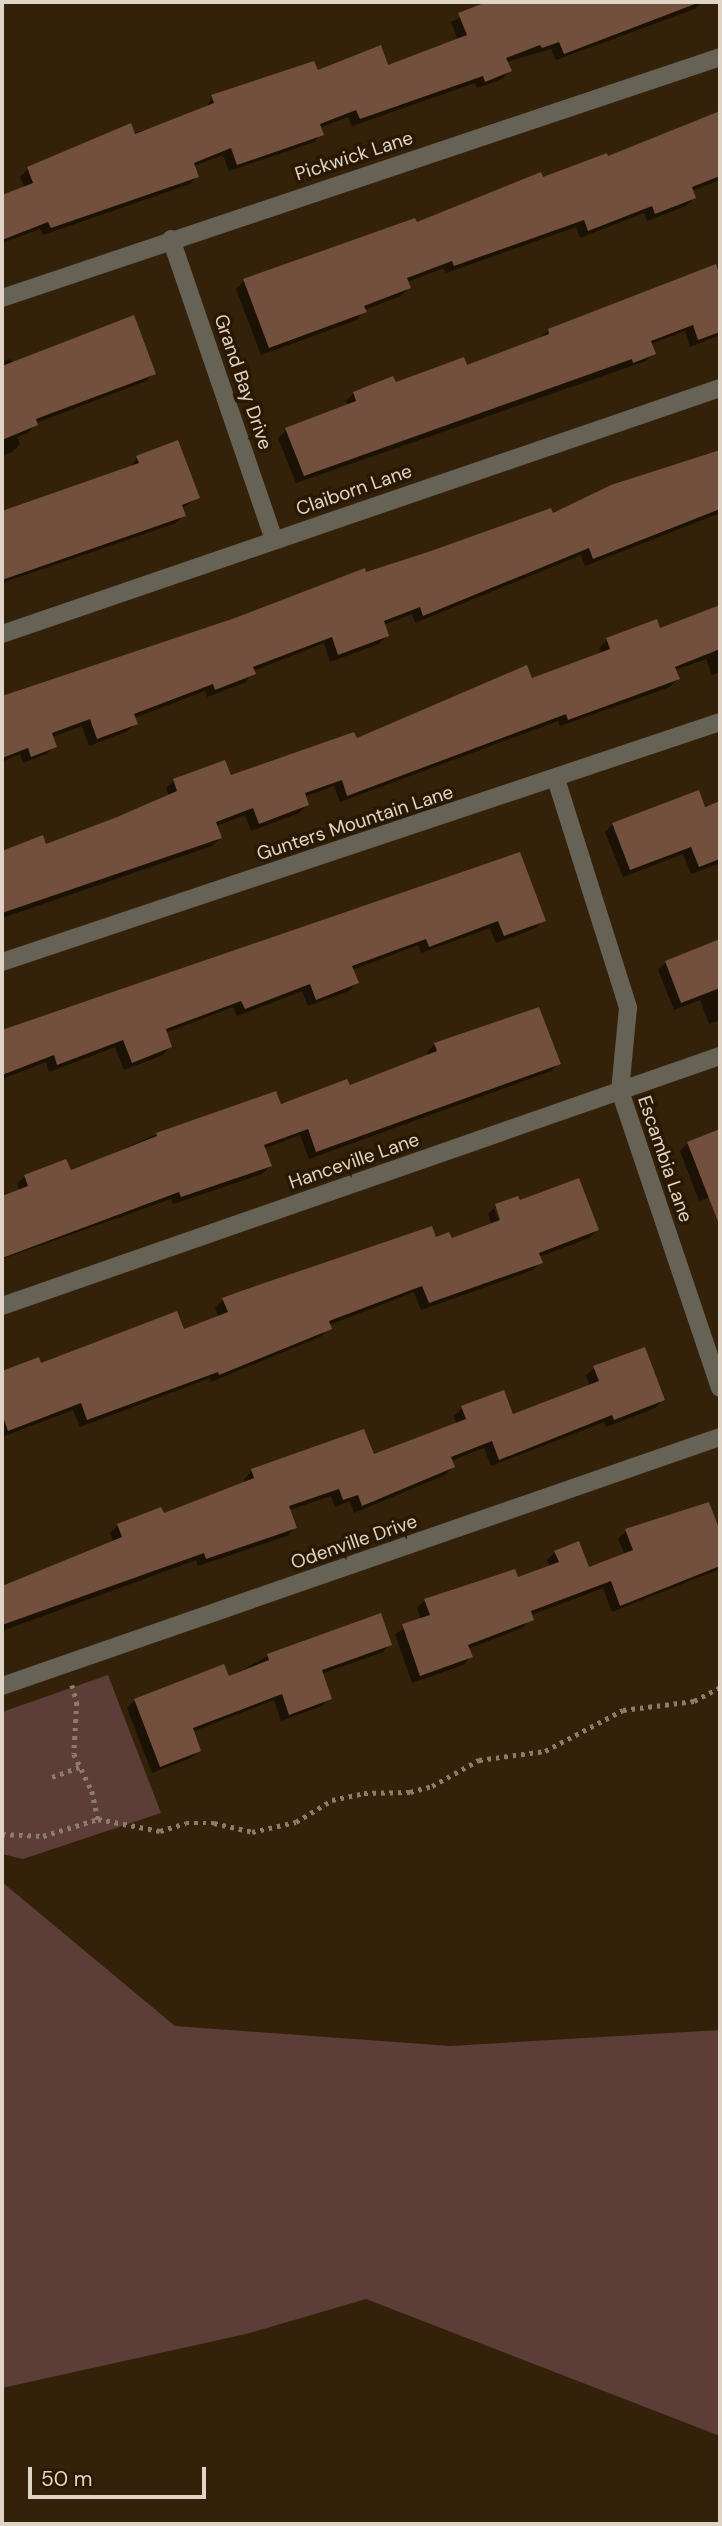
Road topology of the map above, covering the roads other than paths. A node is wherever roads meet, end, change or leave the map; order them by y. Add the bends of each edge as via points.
1 (720, 57) edge
2 (171, 239) junction
3 (2, 298) edge
4 (720, 388) edge
5 (274, 539) junction
6 (2, 634) edge
7 (720, 722) edge
8 (556, 779) junction
9 (2, 962) edge
10 (720, 1056) edge
11 (620, 1091) junction
12 (2, 1306) edge
13 (720, 1388) edge
14 (720, 1437) edge
15 (2, 1686) edge

1 - 2 street, Pickwick Lane
2 - 3 street, Pickwick Lane
2 - 5 street, Grand Bay Drive
4 - 5 street, Claiborn Lane
5 - 6 street, Claiborn Lane
7 - 8 street, Gunters Mountain Lane
8 - 9 street, Gunters Mountain Lane
8 - 11 street, Escambia Lane via 628,1008
10 - 11 street, Hanceville Lane
11 - 12 street, Hanceville Lane
11 - 13 street, Escambia Lane
14 - 15 street, Odenville Drive

